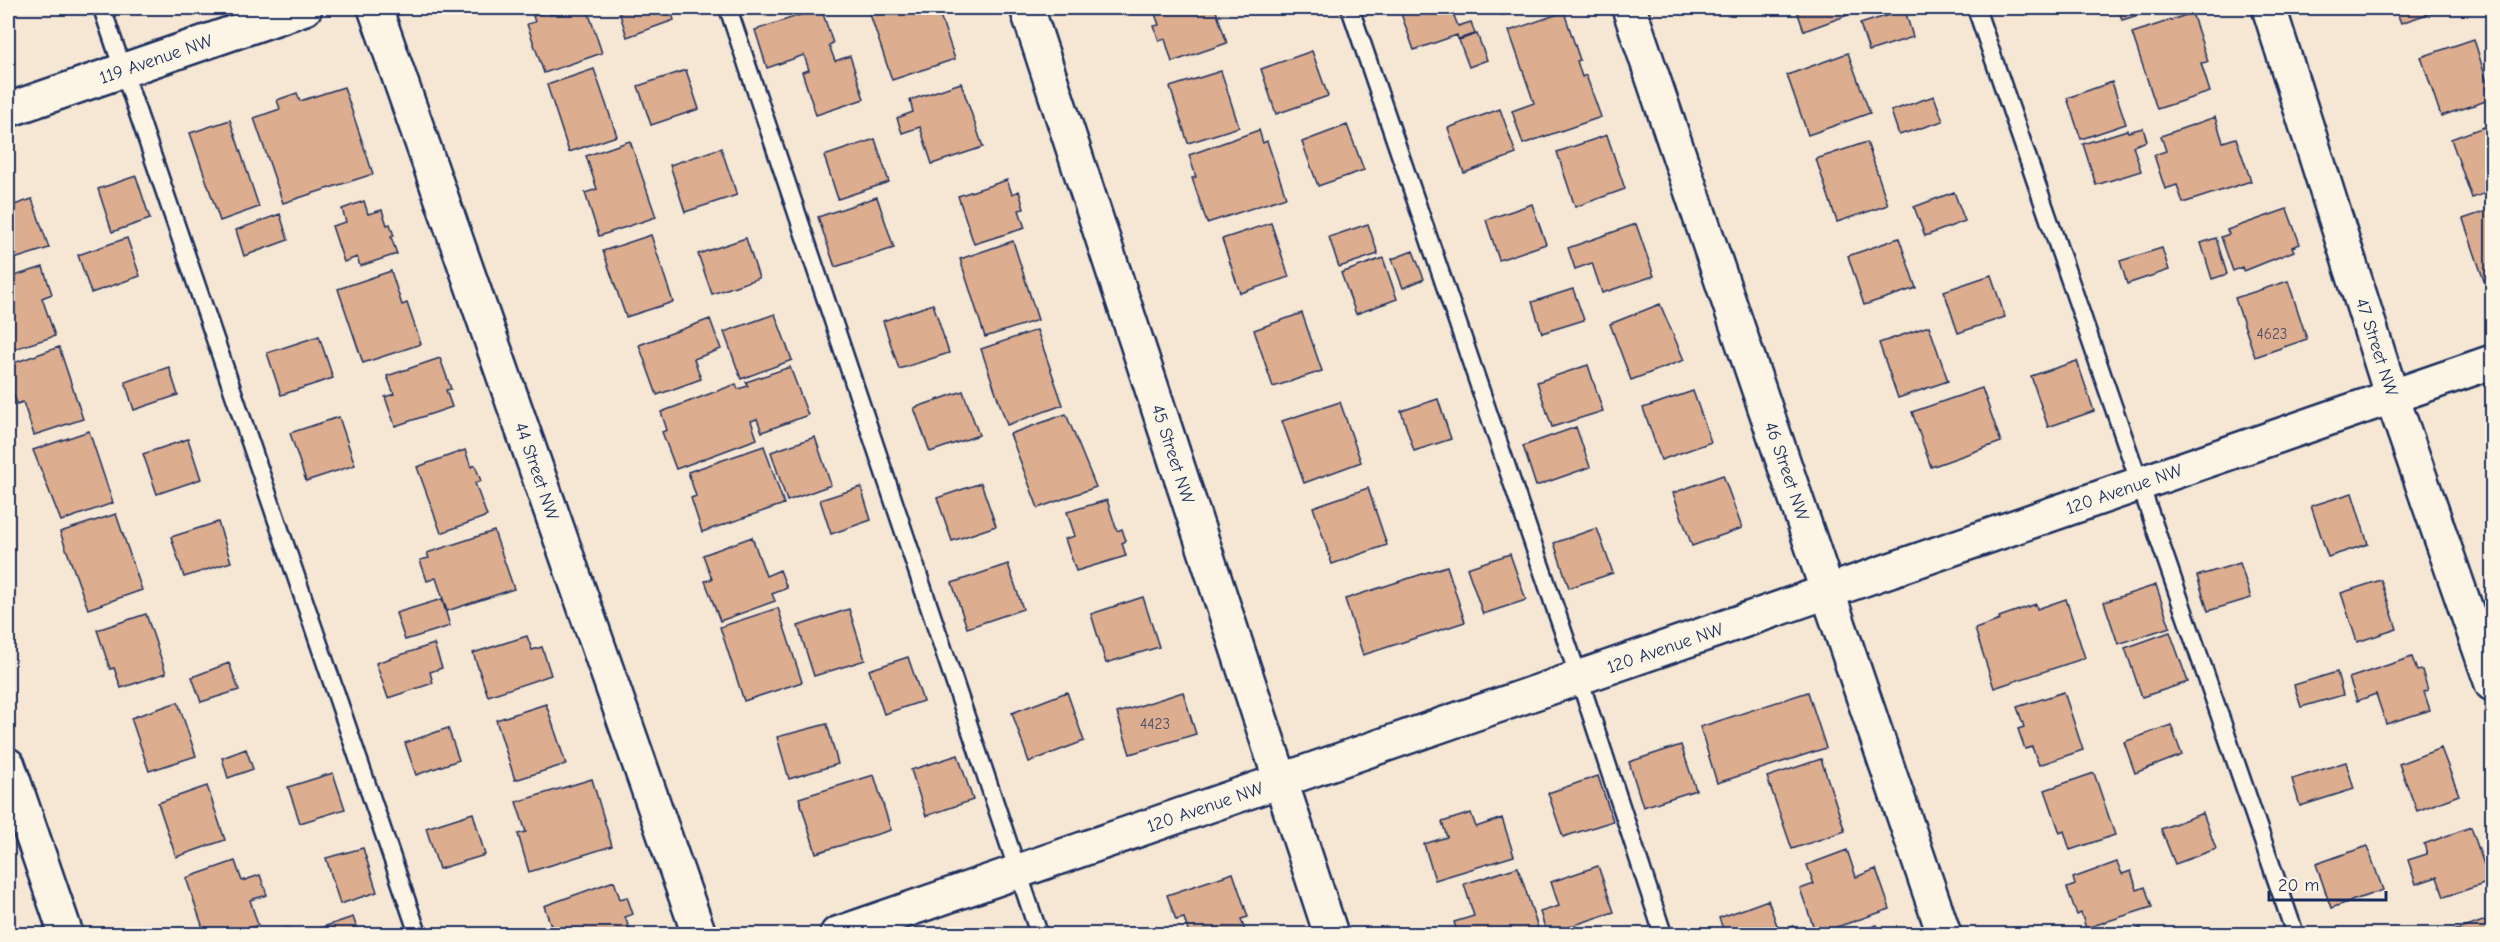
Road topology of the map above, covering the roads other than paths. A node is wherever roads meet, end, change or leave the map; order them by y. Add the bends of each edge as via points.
1 (102, 8) edge
2 (305, 8) edge
3 (375, 8) edge
4 (728, 8) edge
5 (1027, 8) edge
6 (1350, 8) edge
7 (1629, 8) edge
8 (1977, 8) edge
9 (2269, 8) edge
10 (124, 70) junction
11 (8, 110) edge
12 (2493, 362) edge
13 (2392, 396) junction
14 (2141, 484) junction
15 (1828, 592) junction
16 (1579, 678) junction
17 (2493, 684) edge
18 (8, 765) edge
19 (1280, 782) junction
20 (1017, 872) junction
21 (66, 934) edge
22 (418, 934) edge
23 (699, 934) edge
24 (837, 934) edge
25 (1038, 934) edge
26 (1331, 934) edge
27 (1663, 934) edge
28 (1944, 934) edge
29 (2295, 934) edge

1 - 10 lane
2 - 10 street, 119 Avenue NW
3 - 23 street, 44 Street NW
4 - 20 lane
5 - 19 street, 45 Street NW
6 - 16 lane
7 - 15 street, 46 Street NW
8 - 14 lane
9 - 13 street, 47 Street NW
10 - 11 street, 119 Avenue NW
10 - 22 lane
12 - 13 street, 120 Avenue NW
13 - 14 street, 120 Avenue NW
13 - 17 street, 47 Street NW
14 - 15 street, 120 Avenue NW
14 - 29 lane
15 - 16 street, 120 Avenue NW
15 - 28 street, 46 Street NW
16 - 19 street, 120 Avenue NW
16 - 27 lane
18 - 21 street
19 - 20 street, 120 Avenue NW
19 - 26 street, 45 Street NW
20 - 24 street, 120 Avenue NW
20 - 25 lane

